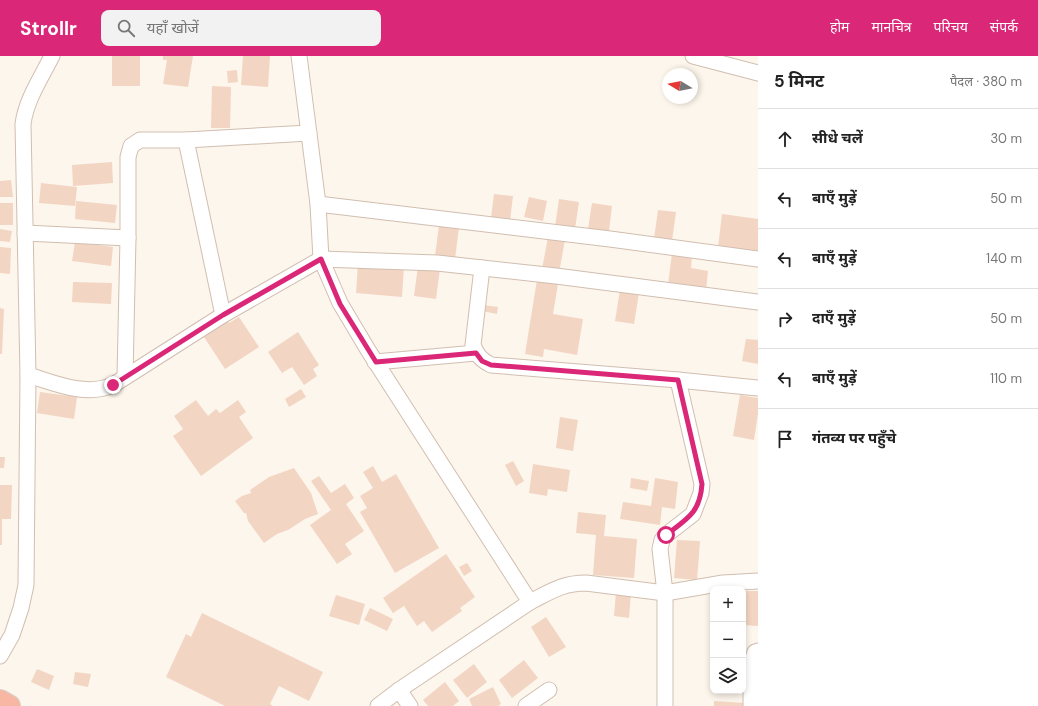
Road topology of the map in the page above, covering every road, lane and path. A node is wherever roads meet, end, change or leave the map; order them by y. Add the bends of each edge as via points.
1 (52, 56) edge
2 (299, 56) edge
3 (692, 56) edge
4 (758, 73) edge
5 (309, 133) junction
6 (186, 140) junction
7 (318, 204) junction
8 (25, 233) junction
9 (128, 238) junction
10 (321, 259) junction
11 (758, 259) edge
12 (482, 268) junction
13 (758, 302) edge
14 (223, 315) junction
15 (476, 353) junction
16 (376, 362) junction
17 (28, 375) junction
18 (125, 377) junction
19 (678, 380) junction
20 (758, 388) edge
21 (758, 581) edge
22 (665, 593) junction
23 (530, 602) junction
24 (758, 651) edge
25 (0, 656) edge
26 (399, 690) junction
27 (549, 690) dead end
28 (0, 701) edge
29 (9, 706) edge
30 (378, 706) edge
31 (410, 706) edge
32 (526, 706) edge
33 (665, 706) edge
34 (751, 706) edge

1 - 8 street via 24,113
2 - 5 street
3 - 4 street
5 - 6 street
5 - 7 street
6 - 9 street via 140,140 131,146 128,157
6 - 14 street
7 - 10 street
7 - 11 street
8 - 9 street
8 - 17 street
9 - 18 street
10 - 12 street via 437,263
10 - 14 street
10 - 16 street via 340,304
12 - 13 street
12 - 15 street via 473,345
14 - 18 street
15 - 16 street
15 - 19 street via 482,361 491,365
16 - 23 street
17 - 18 street via 78,390 104,389
17 - 25 street via 26,584 12,635
19 - 20 street
19 - 22 street via 702,489 693,514 662,540 660,549
21 - 22 street
22 - 23 street via 573,583
22 - 33 street
23 - 26 street
24 - 34 street via 755,652 751,664
26 - 30 street
26 - 31 street
27 - 32 street
28 - 29 highway

